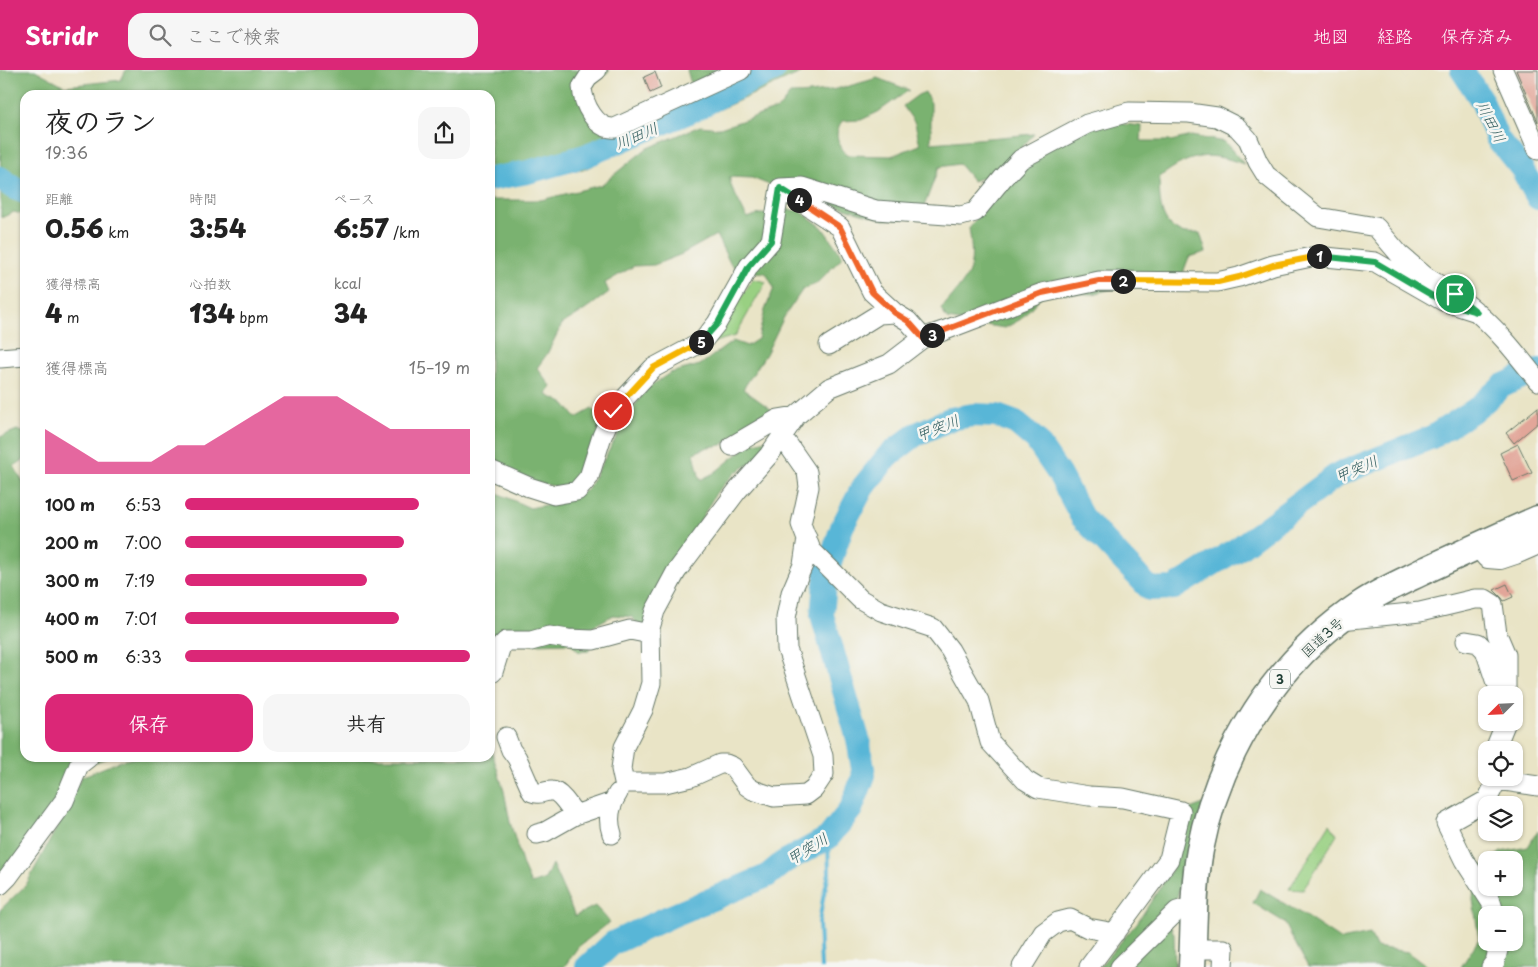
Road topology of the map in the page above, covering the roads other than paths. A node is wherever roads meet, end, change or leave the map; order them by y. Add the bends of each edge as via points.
1 (597, 70) edge
2 (741, 70) edge
3 (1503, 70) edge
4 (1538, 150) edge
5 (780, 188) junction
6 (1477, 312) junction
7 (895, 313) junction
8 (923, 338) junction
9 (829, 346) dead end
10 (20, 356) edge
11 (0, 358) edge
12 (1538, 381) edge
13 (796, 416) junction
14 (782, 436) junction
15 (732, 446) dead end
16 (495, 472) edge
17 (1538, 519) edge
18 (1538, 542) edge
19 (809, 544) junction
20 (1479, 545) junction
21 (1340, 620) junction
22 (650, 634) junction
23 (1466, 641) dead end
24 (495, 666) edge
25 (1501, 686) edge
26 (1506, 686) edge
27 (506, 737) dead end
28 (83, 762) edge
29 (624, 783) junction
30 (1523, 783) edge
31 (1494, 786) edge
32 (1538, 786) edge
33 (613, 802) junction
34 (575, 815) junction
35 (537, 834) dead end
36 (612, 834) dead end
37 (0, 885) edge
38 (1195, 906) junction
39 (1492, 906) edge
40 (1115, 933) junction
41 (1498, 951) edge
42 (1192, 958) edge
43 (1022, 967) edge
44 (1088, 967) edge
45 (1120, 967) edge
46 (1223, 967) edge
47 (1491, 967) edge

1 - 2 street via 582,87 583,98 596,120 608,129
3 - 4 street
5 - 6 street via 802,187 876,210 961,216 975,212 1021,159 1087,124 1129,112 1217,117 1237,127 1248,139 1266,175 1318,217 1376,227 1399,254
5 - 7 street via 840,227 872,292
5 - 16 street via 771,241 749,266 718,323 702,342 653,368 613,411 590,477 577,491 554,495
6 - 8 street via 1443,302 1375,262 1316,256 1218,282 1099,281 1042,293
6 - 12 street
7 - 8 street via 908,321
7 - 9 street via 879,314
8 - 13 street via 889,364 828,388
10 - 11 street
13 - 14 street
13 - 15 street via 778,420
14 - 19 street via 807,472 809,487 801,524
14 - 22 street via 676,572 655,611
17 - 20 highway, 国道3号 / 3
18 - 20 main road via 1500,557 1488,556
19 - 29 street via 791,593 786,618 788,649 823,756 824,774 814,789 806,795 774,797 746,786 733,767 726,764 665,783
19 - 40 street via 860,599 881,611 933,628 950,650 979,701 990,742 1025,780 1038,788 1123,798 1181,811 1169,859
20 - 21 highway, 国道3号 / 3 via 1391,587
21 - 26 street via 1420,612 1485,599 1492,604 1497,634 1506,655
21 - 38 highway, 国道3号 / 3 via 1312,643 1274,686 1250,719 1233,751 1219,784 1200,850
22 - 24 street via 630,630 593,640 549,636 532,641 506,641 501,646
22 - 29 street via 651,682 643,710 624,747 621,769
23 - 25 street via 1478,643 1484,650
27 - 34 street via 532,792 558,793
28 - 37 street via 64,801
29 - 33 street
30 - 32 street
31 - 39 street via 1487,800 1446,823
33 - 34 street
33 - 36 street via 610,817
34 - 35 street
38 - 42 highway, 国道3号 / 3
38 - 45 street via 1177,910
40 - 43 street via 1088,928 1070,919 1058,922 1043,933
40 - 44 street
41 - 47 street
42 - 46 street via 1224,949

